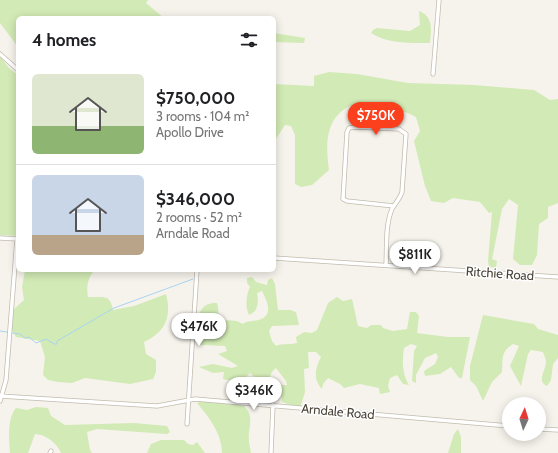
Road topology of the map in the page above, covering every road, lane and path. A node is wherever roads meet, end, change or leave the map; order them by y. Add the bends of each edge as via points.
1 (439, 0) edge
2 (0, 54) edge
3 (16, 68) edge
4 (433, 74) dead end
5 (394, 206) junction
6 (0, 238) edge
7 (16, 239) edge
8 (16, 252) edge
9 (276, 258) edge
10 (386, 265) junction
11 (197, 272) edge
12 (558, 277) edge
13 (1, 396) edge
14 (188, 399) junction
15 (0, 401) edge
16 (273, 405) junction
17 (187, 424) dead end
18 (502, 425) edge
19 (546, 429) edge
20 (558, 430) edge
21 (271, 453) edge

1 - 4 street
2 - 3 street
5 - 5 street via 402,192 406,137 402,130 350,127 347,132 343,197 347,202
5 - 10 street via 390,217
6 - 7 street
8 - 13 street via 6,380
9 - 10 street, Ritchie Road
10 - 12 street, Ritchie Road
11 - 14 street
13 - 14 street, Arndale Road via 157,406
13 - 15 street
14 - 16 street, Arndale Road
14 - 17 street
16 - 18 street, Arndale Road
16 - 21 street
19 - 20 street

